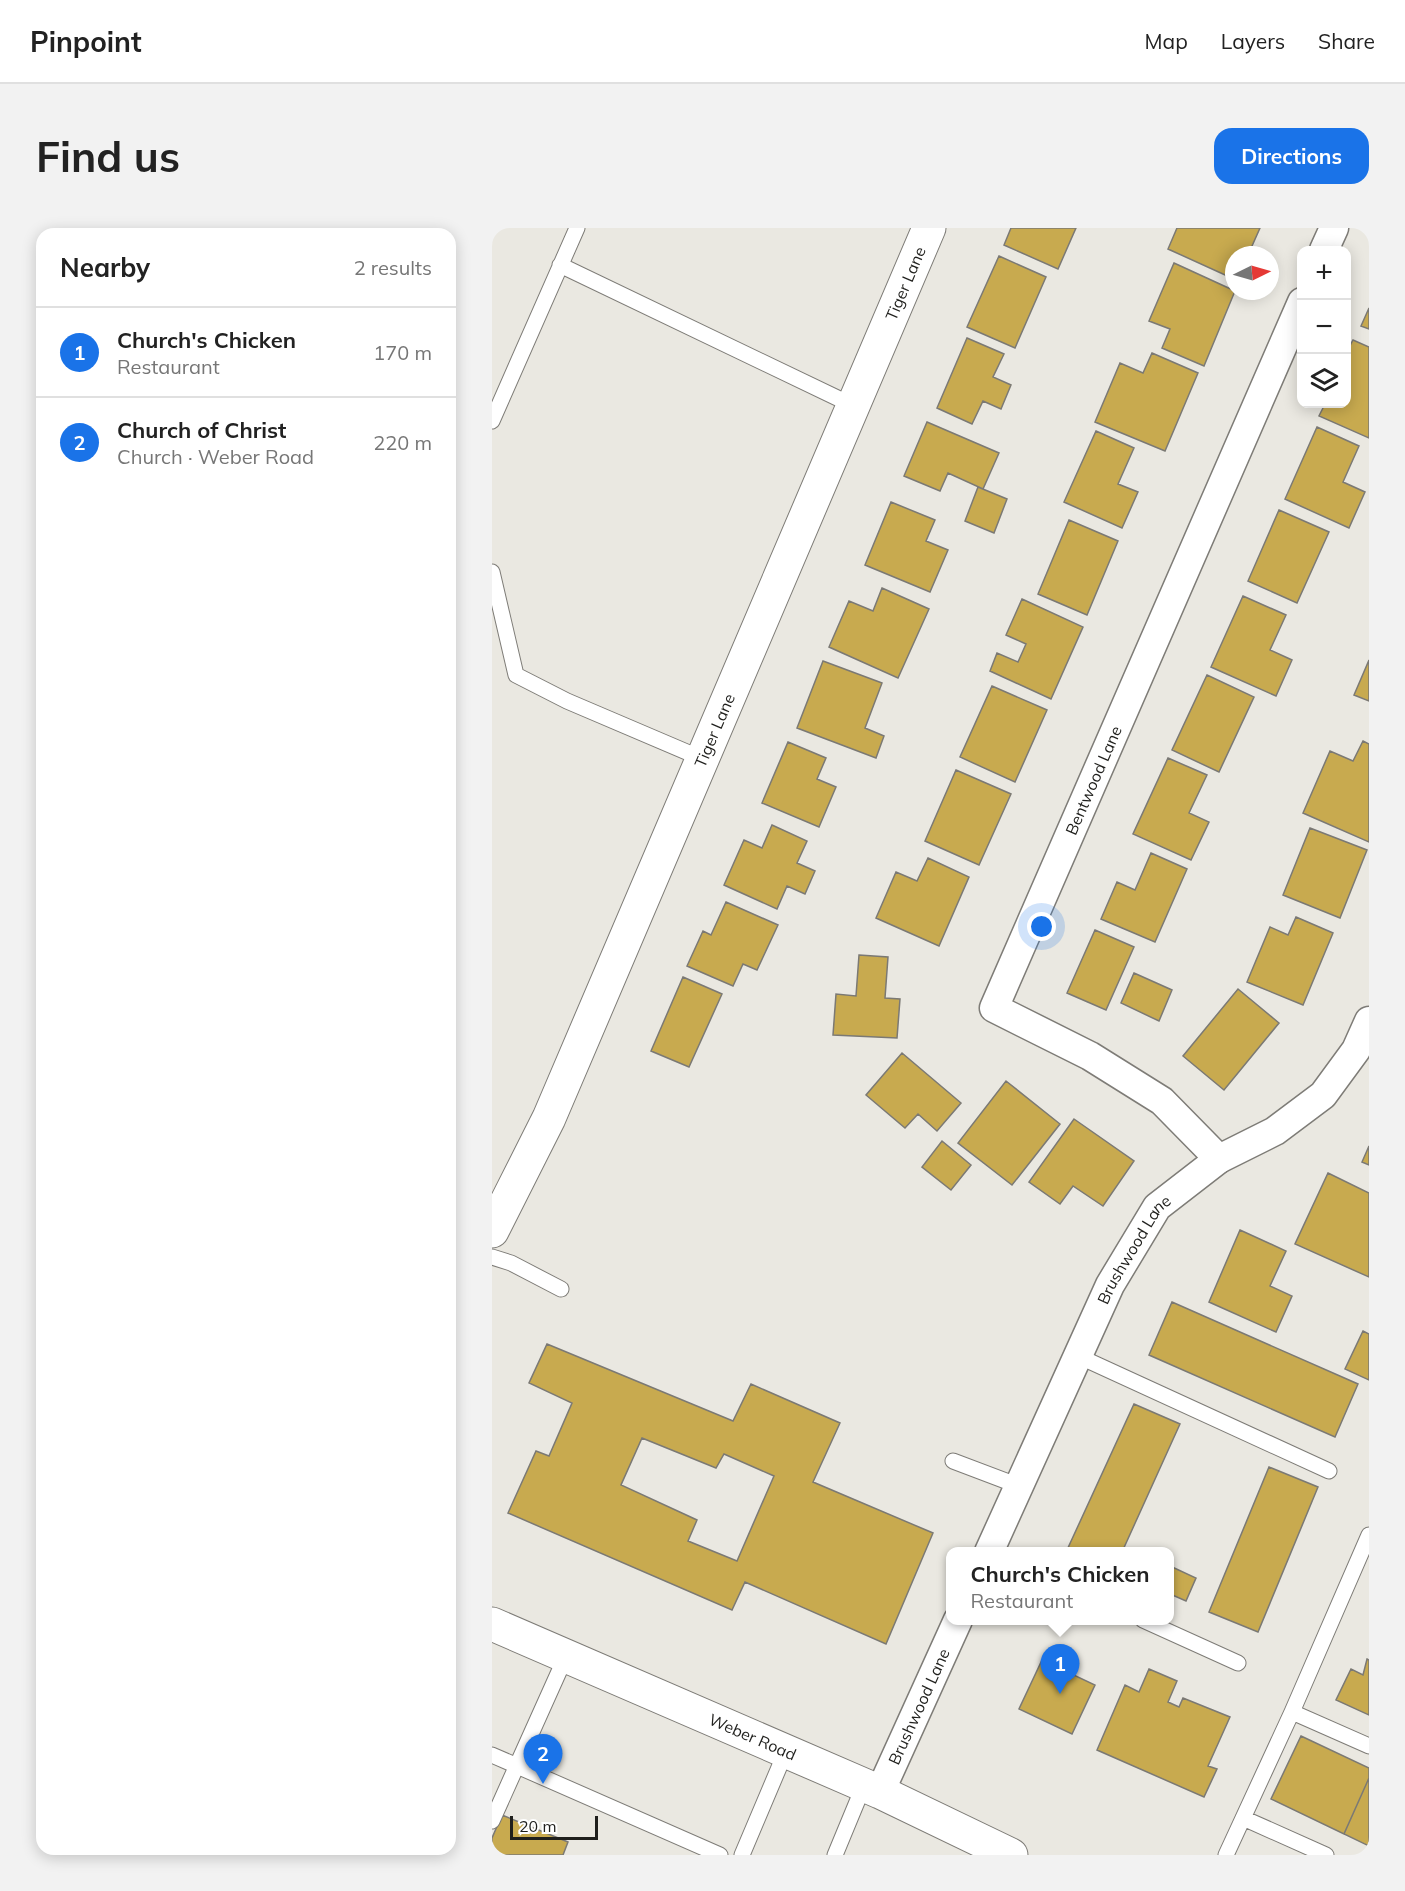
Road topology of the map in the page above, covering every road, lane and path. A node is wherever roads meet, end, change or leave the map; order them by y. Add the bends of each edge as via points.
1 (577, 228) edge
2 (929, 228) edge
3 (1334, 228) edge
4 (1326, 246) edge
5 (560, 265) junction
6 (1297, 313) edge
7 (854, 406) junction
8 (492, 421) edge
9 (492, 572) edge
10 (702, 759) junction
11 (1369, 1022) edge
12 (1219, 1159) junction
13 (492, 1231) edge
14 (492, 1257) edge
15 (561, 1288) dead end
16 (1078, 1356) junction
17 (953, 1461) dead end
18 (1329, 1471) dead end
19 (1019, 1486) junction
20 (1369, 1535) edge
21 (991, 1547) edge
22 (492, 1624) edge
23 (955, 1625) edge
24 (1154, 1625) edge
25 (566, 1656) junction
26 (1238, 1663) dead end
27 (1292, 1712) junction
28 (1369, 1746) edge
29 (786, 1751) junction
30 (492, 1755) edge
31 (516, 1766) junction
32 (872, 1789) junction
33 (1242, 1818) junction
34 (492, 1821) edge
35 (720, 1855) edge
36 (742, 1855) edge
37 (835, 1855) edge
38 (1011, 1855) edge
39 (1226, 1855) edge
40 (1326, 1855) edge

1 - 5 lane
2 - 7 street, Tiger Lane
3 - 4 street
5 - 7 lane
5 - 8 lane
6 - 12 street, Bentwood Lane via 994,1008 1090,1056 1162,1101
7 - 10 street, Tiger Lane
9 - 10 lane via 516,675
10 - 13 street, Tiger Lane via 549,1118
11 - 12 street, Brushwood Lane via 1356,1050 1323,1095 1275,1131
12 - 16 street, Brushwood Lane via 1157,1207 1110,1285
14 - 15 lane
16 - 18 lane
16 - 19 street, Brushwood Lane
17 - 19 lane
19 - 21 street, Brushwood Lane
20 - 27 lane
22 - 25 street, Weber Road
23 - 32 street, Brushwood Lane
24 - 26 lane
25 - 29 street, Weber Road
25 - 31 lane
27 - 28 lane
27 - 33 lane
29 - 32 street, Weber Road
29 - 36 lane
30 - 31 lane
31 - 34 lane
31 - 35 lane
32 - 37 lane
32 - 38 street, Weber Road
33 - 39 lane
33 - 40 lane

